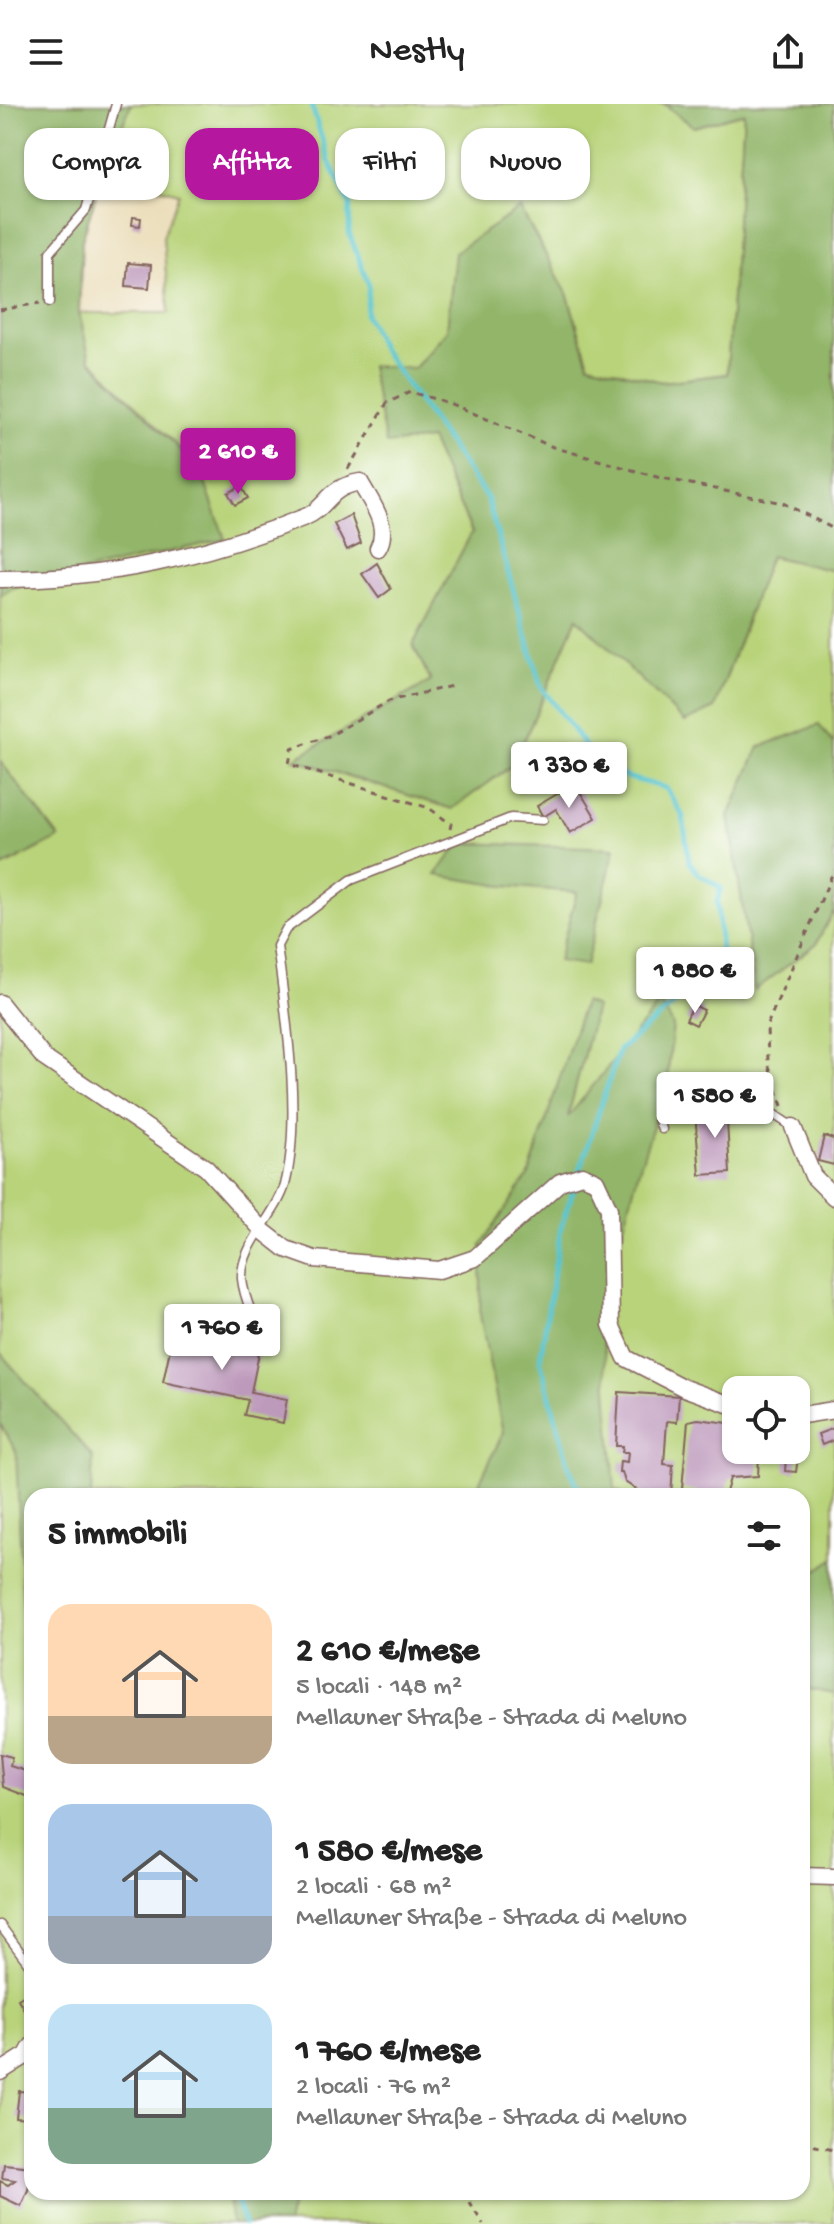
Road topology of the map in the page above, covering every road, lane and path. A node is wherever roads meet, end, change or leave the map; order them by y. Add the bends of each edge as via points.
1 (116, 104) edge
2 (50, 302) joint
3 (0, 310) edge
4 (339, 486) junction
5 (834, 529) edge
6 (378, 548) dead end
7 (0, 579) edge
8 (456, 685) dead end
9 (543, 820) dead end
10 (448, 840) junction
11 (834, 870) edge
12 (0, 1003) edge
13 (793, 1127) junction
14 (662, 1129) dead end
15 (834, 1197) edge
16 (263, 1231) junction
17 (261, 1343) dead end
18 (722, 1402) edge
19 (834, 1410) edge
20 (810, 1414) edge
21 (810, 1876) edge
22 (834, 1877) edge
23 (0, 1925) edge
24 (24, 1957) edge
25 (24, 2057) edge
26 (0, 2072) edge
27 (810, 2145) edge
28 (834, 2150) edge
29 (468, 2200) edge
30 (483, 2224) edge

1 - 2 lane via 86,210 50,252
2 - 3 path
4 - 5 path via 387,403 410,392 553,447 657,477 783,503
4 - 6 street via 360,482 381,521 384,539
4 - 7 street via 309,515 184,559 93,575
8 - 10 path via 389,701 331,735 292,749 289,764 429,808 451,824
9 - 10 lane via 511,818 486,831
10 - 16 lane via 351,880 286,929 277,946 290,1068 289,1146 285,1185
11 - 13 path via 767,1025 774,1091
12 - 16 street via 44,1058 206,1168
13 - 14 lane via 723,1086 693,1078 672,1082 661,1093 655,1113
13 - 15 street via 813,1176
16 - 17 lane via 242,1275
16 - 18 street via 286,1249 314,1259 439,1270 475,1258 574,1177 596,1181 609,1209 611,1325 626,1358
19 - 20 street
21 - 22 street
23 - 24 lane
25 - 26 street
27 - 28 path
29 - 30 path

